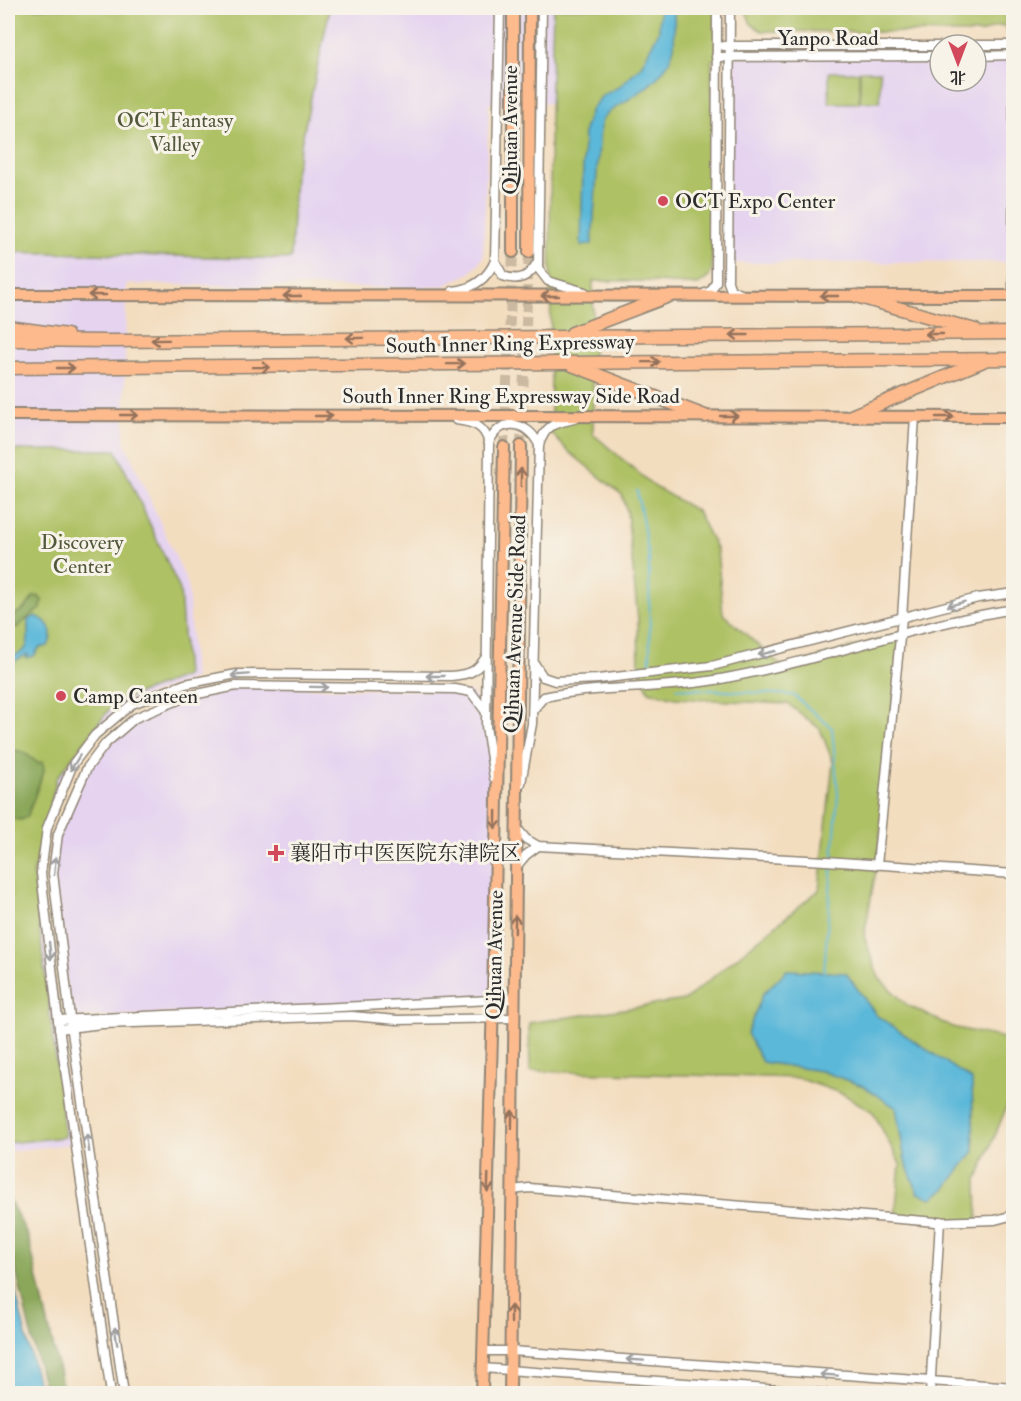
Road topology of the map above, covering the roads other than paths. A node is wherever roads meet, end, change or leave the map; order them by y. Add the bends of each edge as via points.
1 (502, 8) edge
2 (513, 8) edge
3 (530, 8) edge
4 (541, 8) edge
5 (717, 8) edge
6 (730, 8) edge
7 (1014, 24) edge
8 (513, 27) junction
9 (530, 29) junction
10 (988, 45) edge
11 (1013, 45) edge
12 (717, 46) junction
13 (730, 46) junction
14 (928, 46) edge
15 (1013, 55) edge
16 (928, 56) edge
17 (988, 56) edge
18 (716, 57) junction
19 (730, 57) junction
20 (513, 252) tunnel mouth
21 (529, 252) tunnel mouth
22 (538, 260) junction
23 (495, 261) junction
24 (8, 295) edge
25 (416, 296) junction
26 (600, 296) junction
27 (669, 296) junction
28 (698, 296) junction
29 (747, 296) junction
30 (856, 296) junction
31 (1013, 296) edge
32 (8, 327) edge
33 (987, 333) junction
34 (1014, 333) edge
35 (564, 336) junction
36 (8, 340) edge
37 (110, 341) junction
38 (989, 359) junction
39 (1014, 359) edge
40 (565, 363) junction
41 (8, 368) edge
42 (8, 415) edge
43 (429, 416) junction
44 (584, 416) junction
45 (705, 416) junction
46 (851, 416) junction
47 (915, 417) junction
48 (1014, 417) edge
49 (489, 444) junction
50 (539, 445) junction
51 (521, 446) tunnel mouth
52 (504, 447) tunnel mouth
53 (1014, 593) edge
54 (1014, 609) edge
55 (902, 618) junction
56 (900, 634) junction
57 (486, 657) junction
58 (534, 663) junction
59 (532, 710) junction
60 (486, 712) junction
61 (497, 800) junction
62 (517, 804) junction
63 (516, 827) junction
64 (538, 846) junction
65 (877, 865) junction
66 (516, 867) junction
67 (1014, 874) edge
68 (514, 999) junction
69 (493, 1000) junction
70 (491, 1017) junction
71 (513, 1018) junction
72 (58, 1020) junction
73 (71, 1023) junction
74 (59, 1029) junction
75 (512, 1190) junction
76 (1014, 1215) edge
77 (940, 1221) junction
78 (483, 1351) junction
79 (511, 1351) junction
80 (482, 1368) junction
81 (511, 1369) junction
82 (931, 1382) junction
83 (1014, 1387) edge
84 (111, 1394) edge
85 (124, 1394) edge
86 (482, 1394) edge
87 (510, 1394) edge
88 (834, 1394) edge
89 (930, 1394) edge

1 - 8 street
1 - 23 street
2 - 8 main road, Qihuan Avenue
3 - 9 main road, Qihuan Avenue
4 - 9 street
4 - 22 street
5 - 12 street
6 - 13 street
7 - 11 street
8 - 20 main road, Qihuan Avenue
9 - 21 main road, Qihuan Avenue
10 - 11 street
11 - 15 street
12 - 13 street, Yanpo Road
12 - 18 street
13 - 14 street, Yanpo Road
13 - 19 street
15 - 17 street
15 - 31 street
16 - 19 street, Yanpo Road
18 - 19 street, Yanpo Road
18 - 28 street via 716,282 711,291
19 - 29 street via 728,282 731,290
22 - 23 street via 532,273 522,279 503,276
22 - 26 street via 538,268 548,280
23 - 25 street via 480,282 463,290
25 -> 24 main road
26 -> 25 main road
26 - 27 main road
27 - 28 main road
27 - 35 highway
28 - 29 main road
30 -> 29 main road
30 - 31 main road
30 - 33 highway
32 - 37 highway
33 - 34 highway, South Inner Ring Expressway
33 -> 35 highway, South Inner Ring Expressway
35 -> 37 highway, South Inner Ring Expressway
36 - 37 highway, South Inner Ring Expressway
38 - 39 highway, South Inner Ring Expressway
40 -> 38 highway, South Inner Ring Expressway
38 - 46 highway
41 -> 40 highway, South Inner Ring Expressway
40 - 45 highway
42 -> 43 main road, South Inner Ring Expressway Side Road
43 - 44 main road, South Inner Ring Expressway Side Road
43 - 49 street via 473,422 482,428
44 - 45 main road, South Inner Ring Expressway Side Road
44 - 50 street via 551,425
45 -> 46 main road, South Inner Ring Expressway Side Road
46 - 47 main road, South Inner Ring Expressway Side Road
47 -> 48 main road, South Inner Ring Expressway Side Road
47 - 55 street
49 - 50 street via 492,434 515,424 534,434
49 - 57 street, Qihuan Avenue Side Road
50 - 58 street, Qihuan Avenue Side Road
62 -> 51 main road, Qihuan Avenue
52 - 61 main road, Qihuan Avenue
53 -> 55 street
54 - 56 street
55 - 56 street
55 -> 58 street via 712,666 555,681 543,677
56 - 59 street via 783,667 718,680 544,696
56 - 65 street
57 - 60 street, Qihuan Avenue Side Road
57 -> 72 street via 468,674 451,676 237,674 185,684 132,704 95,735 73,764 47,828 41,873
58 - 59 street, Qihuan Avenue Side Road
59 - 62 street, Qihuan Avenue Side Road
60 - 61 street, Qihuan Avenue Side Road
73 -> 60 street via 53,873 58,834 87,768 106,743 135,718 188,696 236,686 455,689 471,692
61 -> 69 main road, Qihuan Avenue
62 - 63 main road, Qihuan Avenue
63 - 64 street
63 - 66 main road, Qihuan Avenue
64 - 65 street
64 - 66 street
65 - 67 street
68 -> 66 main road, Qihuan Avenue
68 - 69 street
68 - 71 main road, Qihuan Avenue
69 - 70 main road, Qihuan Avenue
69 - 73 street
70 - 71 street
70 - 73 street
70 -> 78 main road, Qihuan Avenue
75 -> 71 main road, Qihuan Avenue
72 - 73 street
72 - 74 street
73 - 74 street
85 -> 73 street
74 - 84 street
75 - 77 street via 529,1188
79 -> 75 main road, Qihuan Avenue
76 - 77 street via 995,1220
77 - 82 street
78 - 79 street
78 - 80 main road, Qihuan Avenue
79 - 81 main road, Qihuan Avenue
82 -> 79 street
80 - 81 street
80 - 86 main road, Qihuan Avenue
81 - 87 main road, Qihuan Avenue
81 - 88 street
82 - 83 street
82 - 89 street

